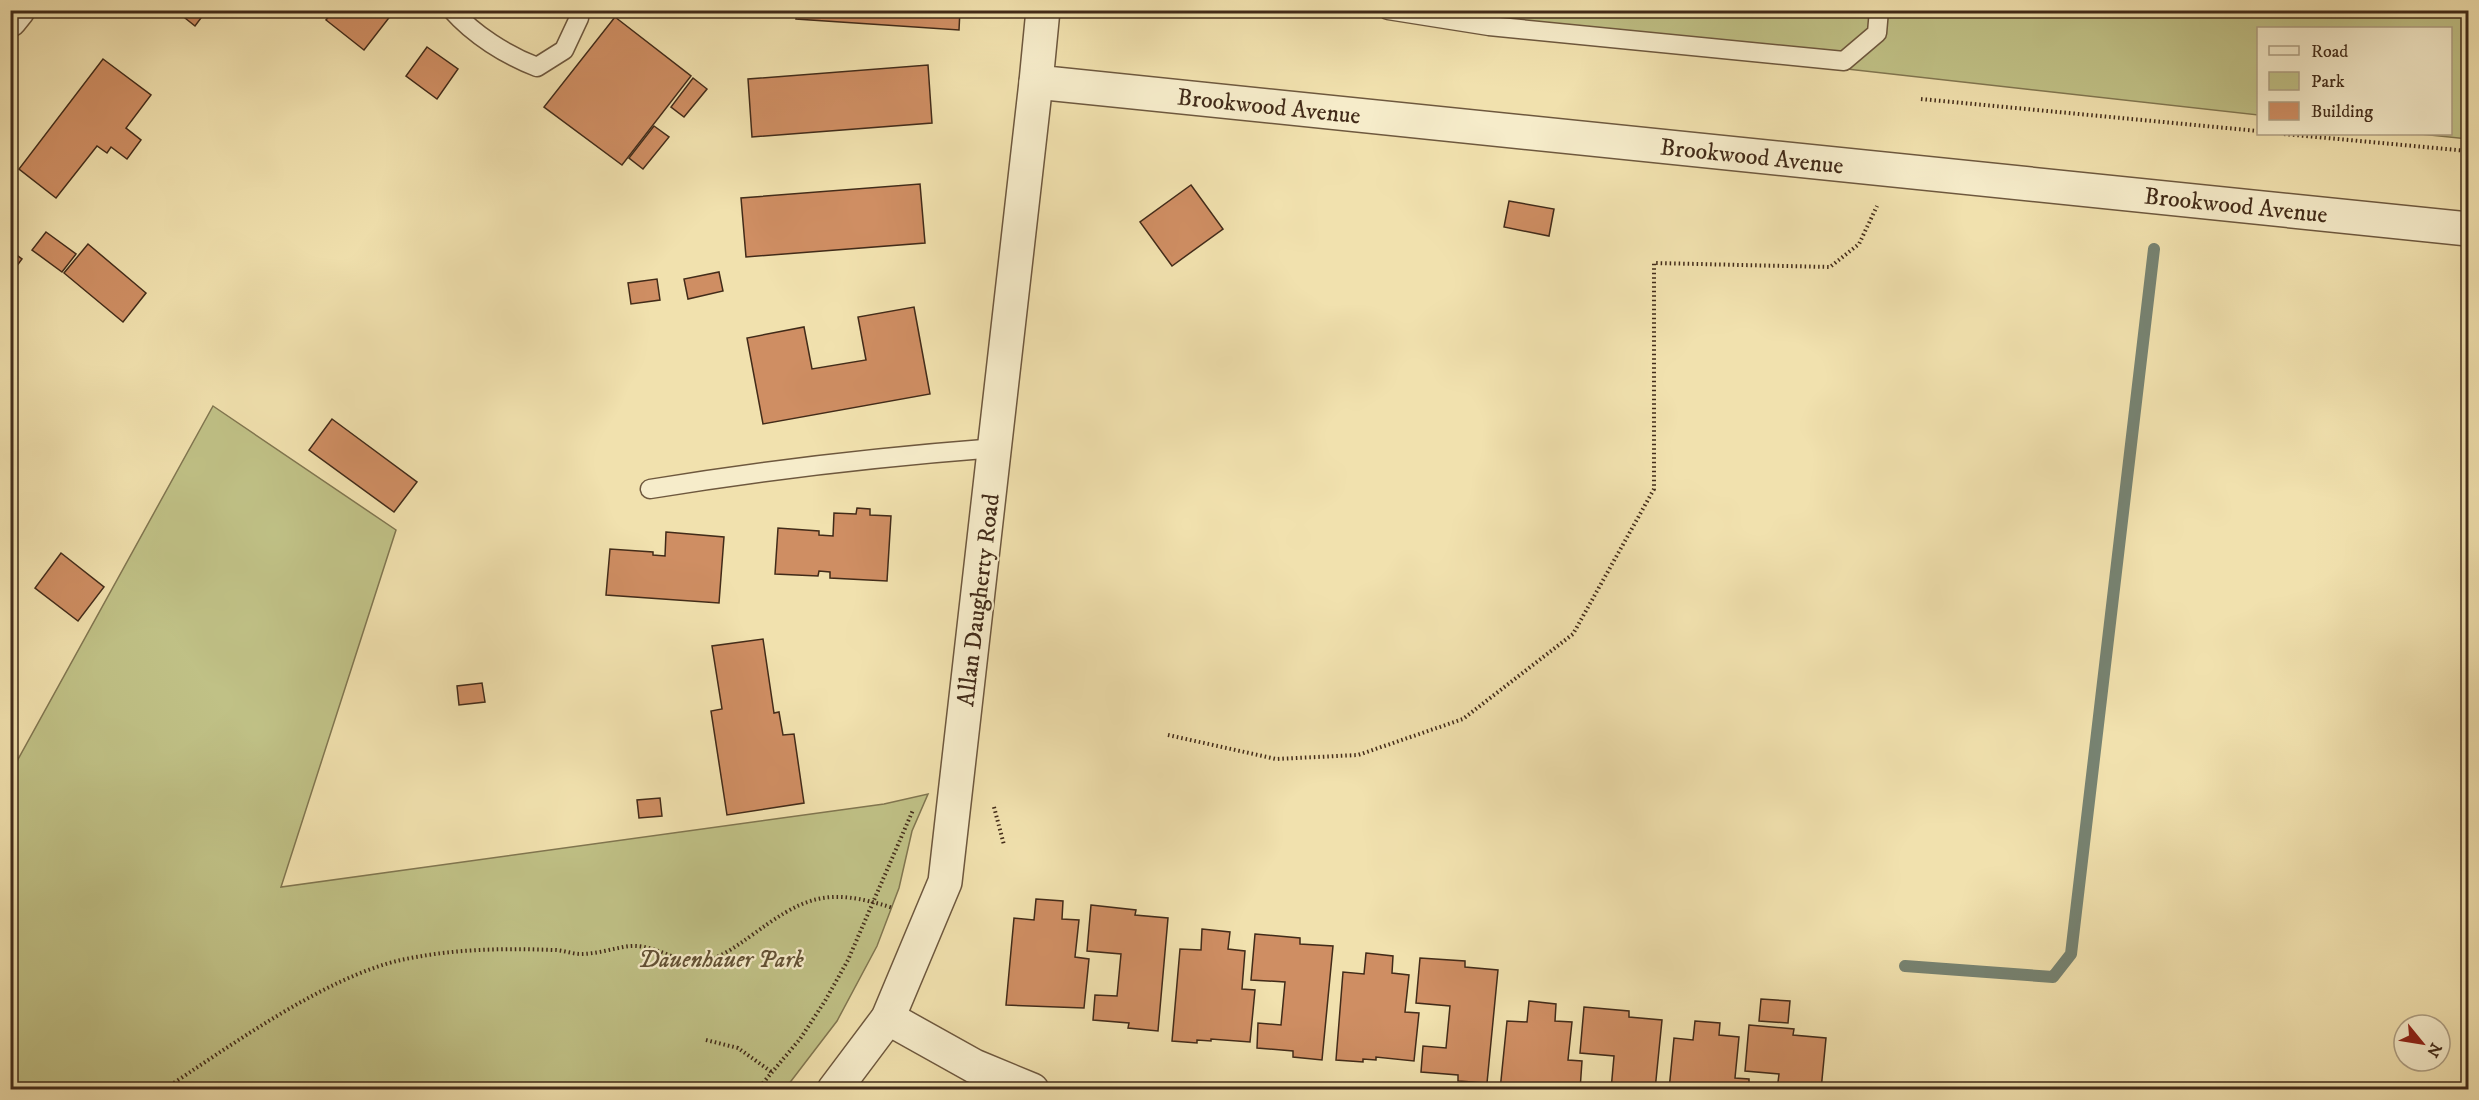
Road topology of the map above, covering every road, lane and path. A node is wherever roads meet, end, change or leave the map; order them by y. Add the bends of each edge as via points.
1 (18, 10) edge
2 (576, 10) edge
3 (1388, 10) edge
4 (1879, 10) edge
5 (1041, 12) edge
6 (462, 14) edge
7 (1489, 18) edge
8 (10, 20) edge
9 (1036, 82) junction
10 (1921, 99) dead end
11 (2257, 131) edge
12 (2295, 135) edge
13 (2469, 151) edge
14 (1894, 170) junction
15 (2469, 229) edge
16 (996, 448) junction
17 (650, 489) dead end
18 (1168, 735) dead end
19 (914, 807) dead end
20 (873, 902) junction
21 (888, 1018) junction
22 (706, 1040) dead end
23 (773, 1073) junction
24 (163, 1089) edge
25 (757, 1089) edge
26 (834, 1089) edge
27 (1032, 1089) edge

1 - 8 street
2 - 6 lane via 579,18 564,50 537,67 512,57
3 - 7 lane
4 - 7 lane via 1877,33 1844,61
5 - 9 street, Allan Daugherty Road
9 - 14 street, Brookwood Avenue
9 - 16 street, Allan Daugherty Road
10 - 11 path
12 - 13 path
14 - 15 street, Brookwood Avenue
14 - 18 path via 1859,244 1830,267 1654,263 1654,489 1573,634 1463,719 1358,755 1276,759
16 - 17 lane via 882,456
16 - 21 street, Allan Daugherty Road via 945,882
19 - 20 path
20 - 23 path via 825,1001
20 - 24 path via 844,896 805,902 705,961 689,962 642,946 580,954 486,948 399,961 350,978 307,1000
21 - 26 street, Allan Daugherty Road
21 - 27 street via 974,1066
22 - 23 path via 738,1048
23 - 25 path

